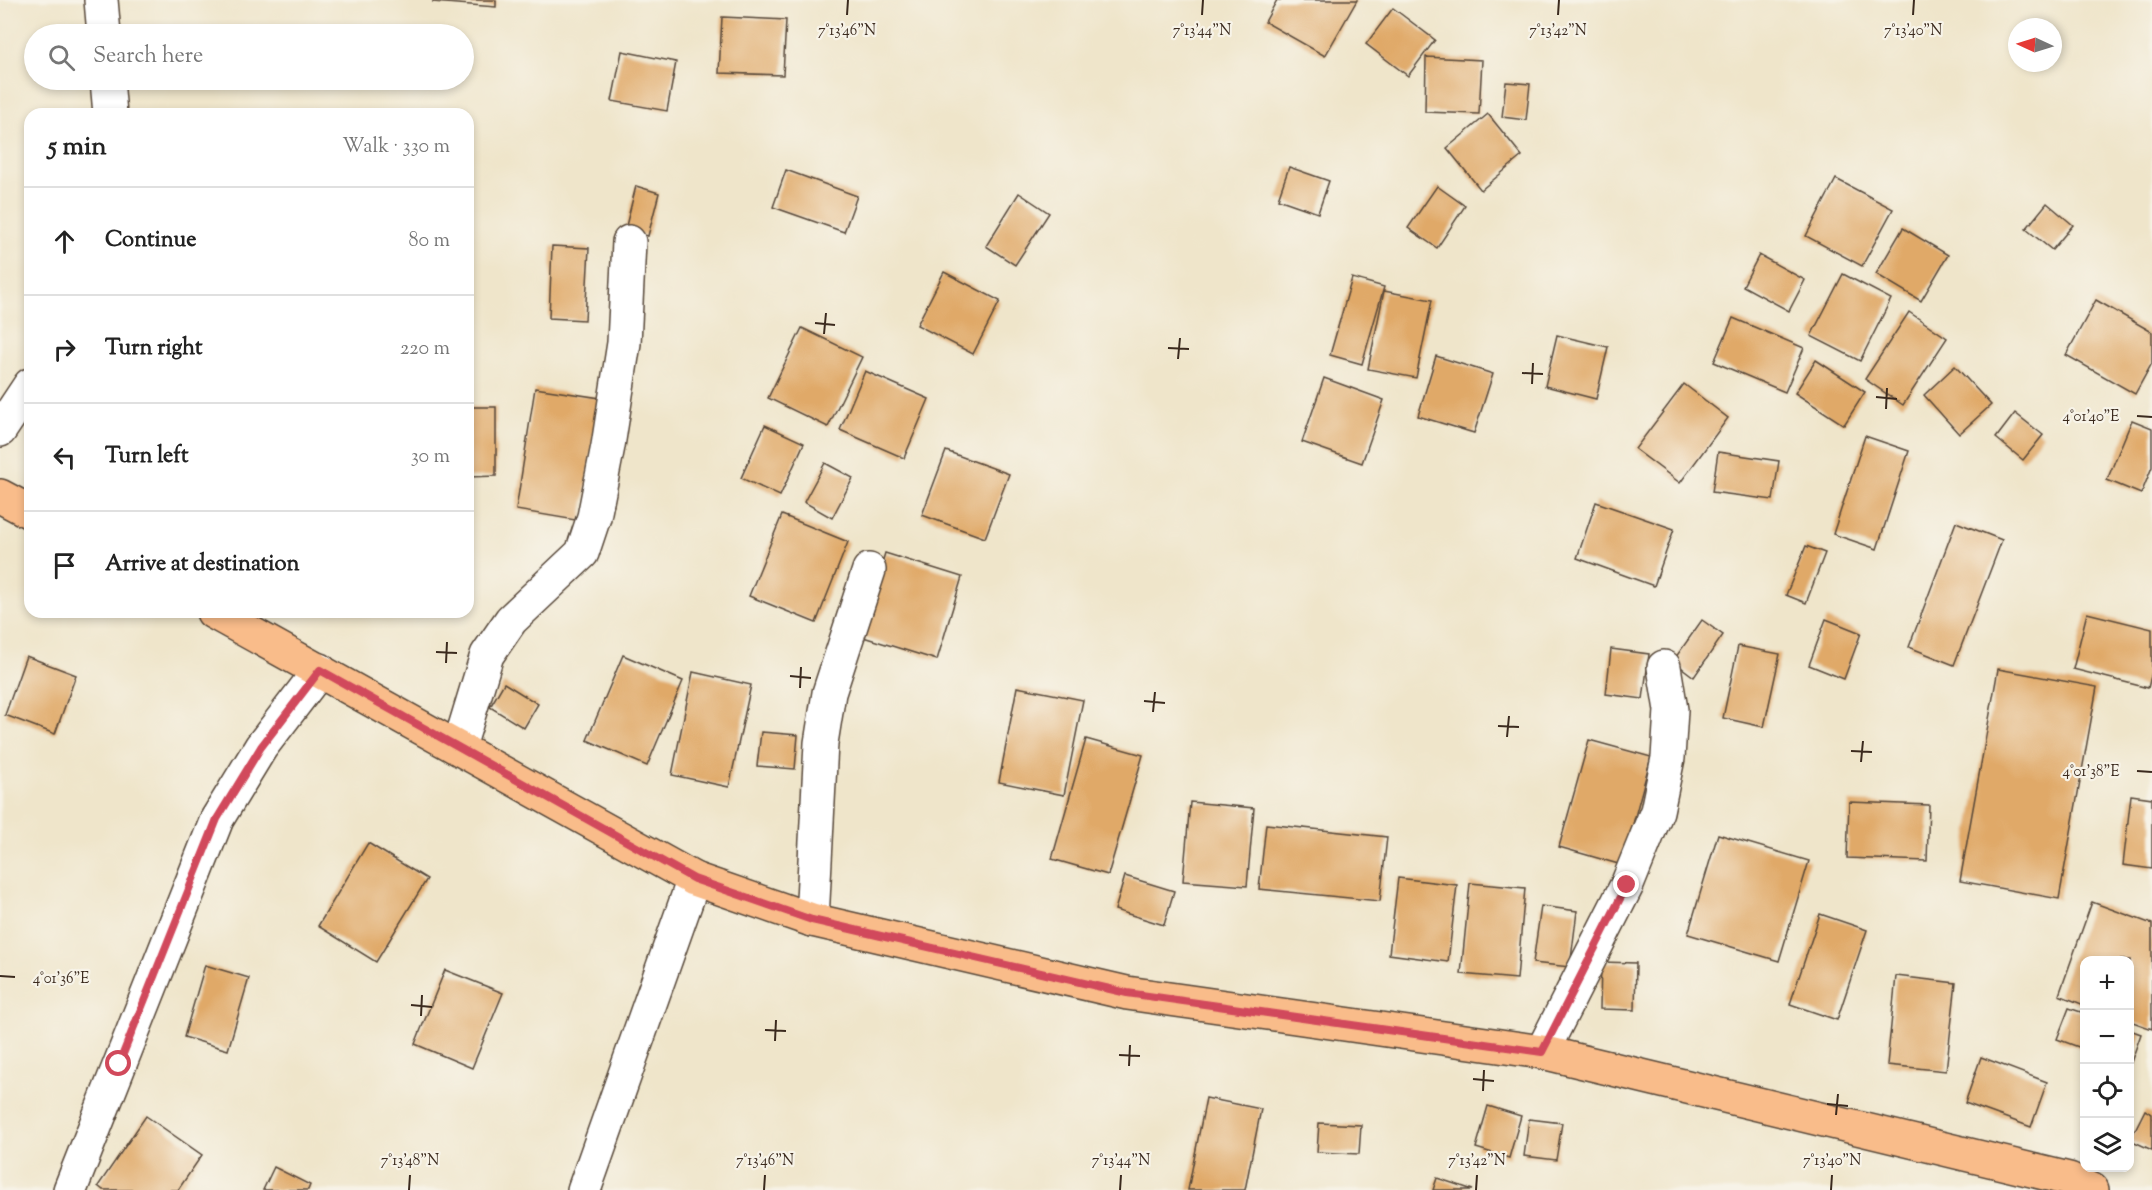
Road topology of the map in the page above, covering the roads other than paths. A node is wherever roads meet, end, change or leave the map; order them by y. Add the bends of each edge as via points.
1 (101, 0) edge
2 (103, 24) edge
3 (108, 90) edge
4 (109, 108) edge
5 (629, 242) dead end
6 (24, 394) edge
7 (0, 430) edge
8 (0, 496) edge
9 (24, 509) edge
10 (869, 570) dead end
11 (224, 618) edge
12 (1664, 667) dead end
13 (320, 670) junction
14 (459, 747) junction
15 (694, 879) junction
16 (812, 920) junction
17 (1542, 1052) junction
18 (2077, 1186) edge
19 (70, 1190) edge
20 (584, 1190) edge

1 - 2 street
3 - 4 street
5 - 14 street via 622,354 594,517 582,554 511,620 487,656
6 - 7 street
8 - 9 main road
10 - 16 street via 829,693 820,754
11 - 13 main road
12 - 17 street via 1671,710 1668,758 1657,812 1627,885
13 - 14 main road
13 - 19 street via 261,747 217,819
14 - 15 main road
15 - 16 main road
15 - 20 street
16 - 17 main road via 1127,993
17 - 18 main road

